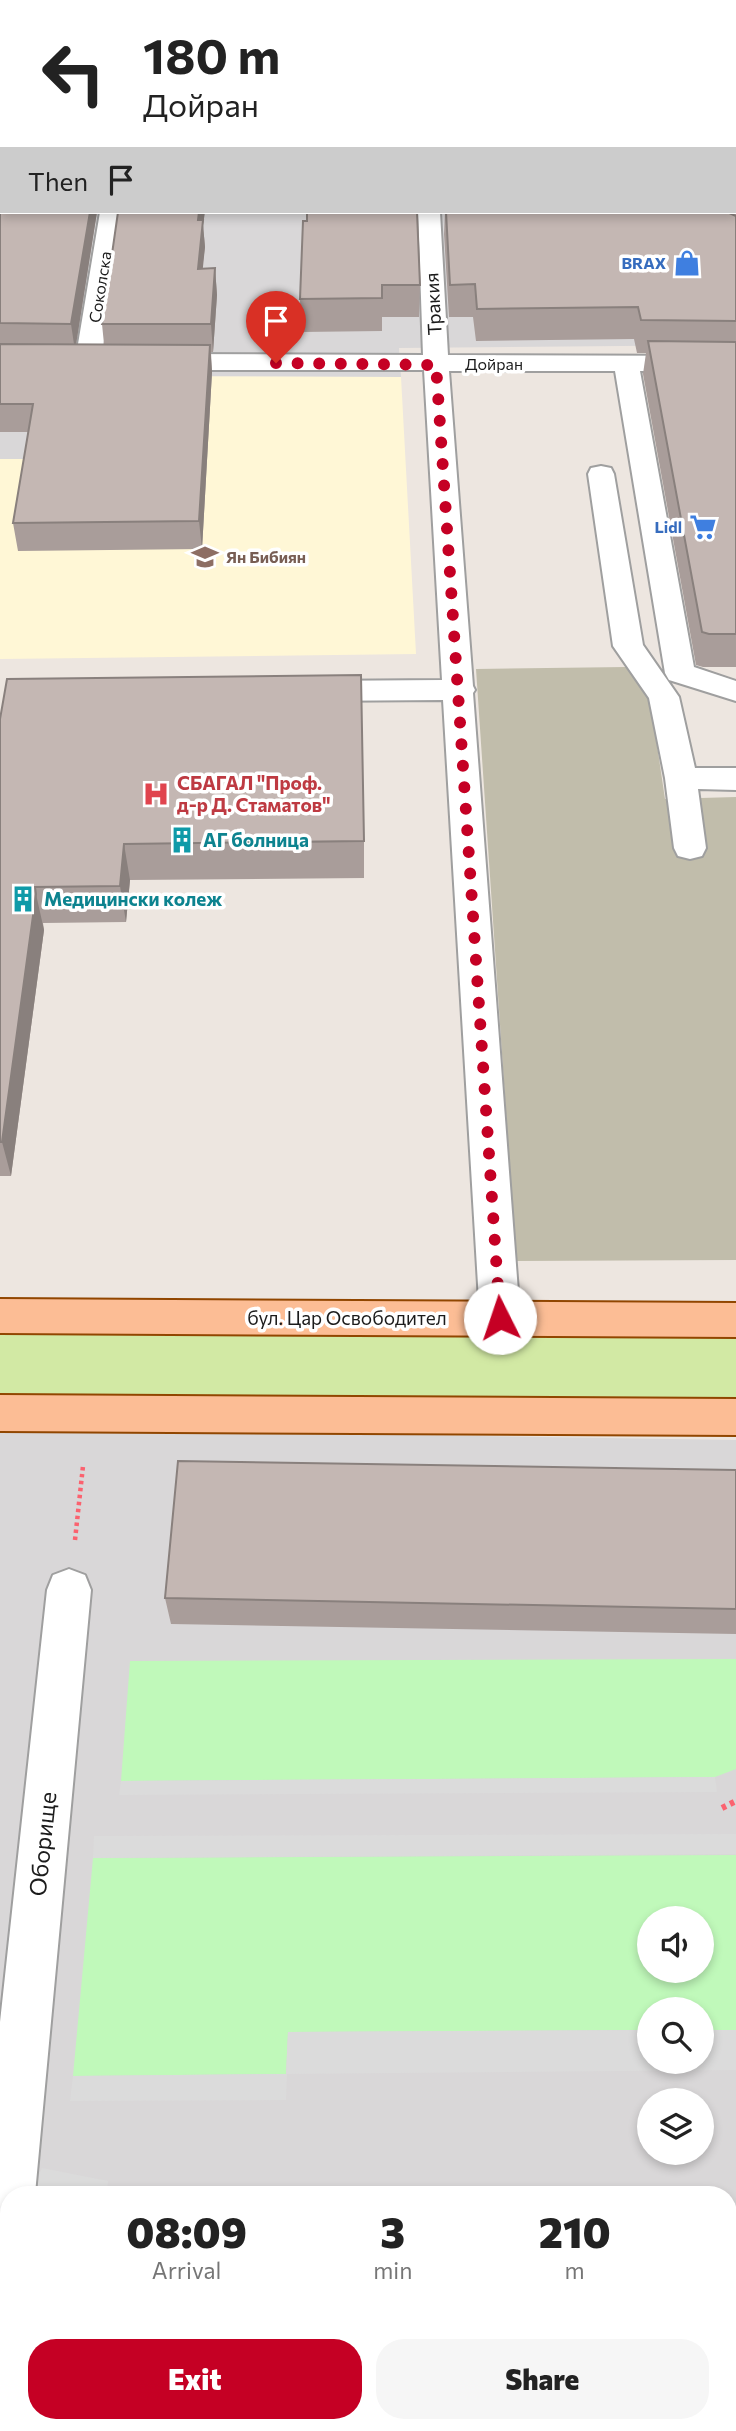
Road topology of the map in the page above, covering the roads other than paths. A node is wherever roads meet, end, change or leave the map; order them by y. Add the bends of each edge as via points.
1 (111, 214) edge
2 (429, 214) edge
3 (75, 361) joint
4 (626, 363) junction
5 (736, 364) edge
6 (436, 365) junction
7 (601, 474) dead end
8 (460, 690) junction
9 (736, 691) edge
10 (283, 692) edge
11 (681, 778) junction
12 (736, 779) edge
13 (690, 848) dead end
14 (0, 1316) edge
15 (500, 1318) junction
16 (736, 1320) edge
17 (0, 1413) edge
18 (736, 1417) edge
19 (69, 1590) road end
20 (9, 2186) edge

1 - 3 street, Соколска
2 - 6 street, Тракия
3 - 6 street, Дойран
4 - 5 street, Дойран
4 - 6 street, Дойран
4 - 9 street via 680,673
6 - 8 street, Тракия
7 - 11 street via 628,646 664,697
8 - 10 street
8 - 15 street, Тракия
11 - 12 street
11 - 13 street
14 - 15 main road, бул. Цар Освободител
15 - 16 main road, бул. Цар Освободител
17 - 18 main road
19 - 20 street, Оборище

